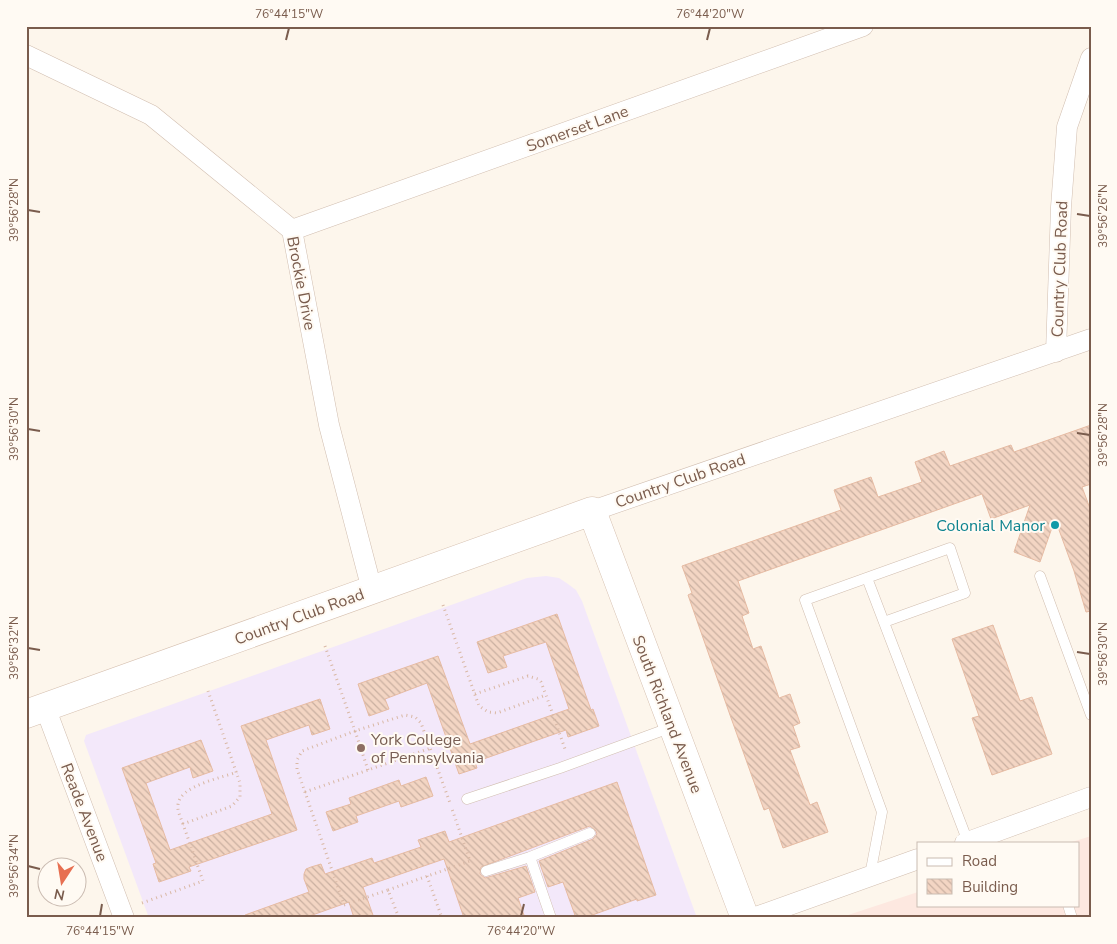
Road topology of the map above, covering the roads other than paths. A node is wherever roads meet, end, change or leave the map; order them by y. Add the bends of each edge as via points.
1 (863, 26) edge
2 (26, 55) edge
3 (1091, 58) edge
4 (292, 230) junction
5 (1091, 339) edge
6 (1056, 352) junction
7 (592, 511) junction
8 (1040, 576) dead end
9 (867, 578) junction
10 (372, 590) junction
11 (884, 622) junction
12 (36, 711) edge
13 (1091, 715) edge
14 (673, 727) junction
15 (1091, 797) edge
16 (467, 799) dead end
17 (590, 833) dead end
18 (968, 842) edge
19 (530, 857) junction
20 (917, 859) edge
21 (486, 871) dead end
22 (870, 875) junction
23 (1068, 906) edge
24 (124, 918) edge
25 (551, 918) edge
26 (745, 918) edge
27 (753, 918) edge
28 (1072, 918) edge

1 - 4 street, Somerset Lane
2 - 4 street, Brockie Drive via 150,115
3 - 6 street, Country Club Road via 1067,128
4 - 10 street, Brockie Drive via 329,426
5 - 6 street
6 - 7 street, Country Club Road
7 - 10 main road, Country Club Road
7 - 14 main road, South Richland Avenue
8 - 13 lane
9 - 11 lane
9 - 11 lane via 950,548 965,593
9 - 22 lane via 805,600 882,812
10 - 12 main road, Country Club Road
11 - 18 lane
12 - 24 street, Reade Avenue
14 - 16 lane
14 - 26 main road, South Richland Avenue
15 - 18 street
17 - 19 lane
19 - 21 lane
19 - 25 lane
20 - 22 street
22 - 27 street
23 - 28 lane

